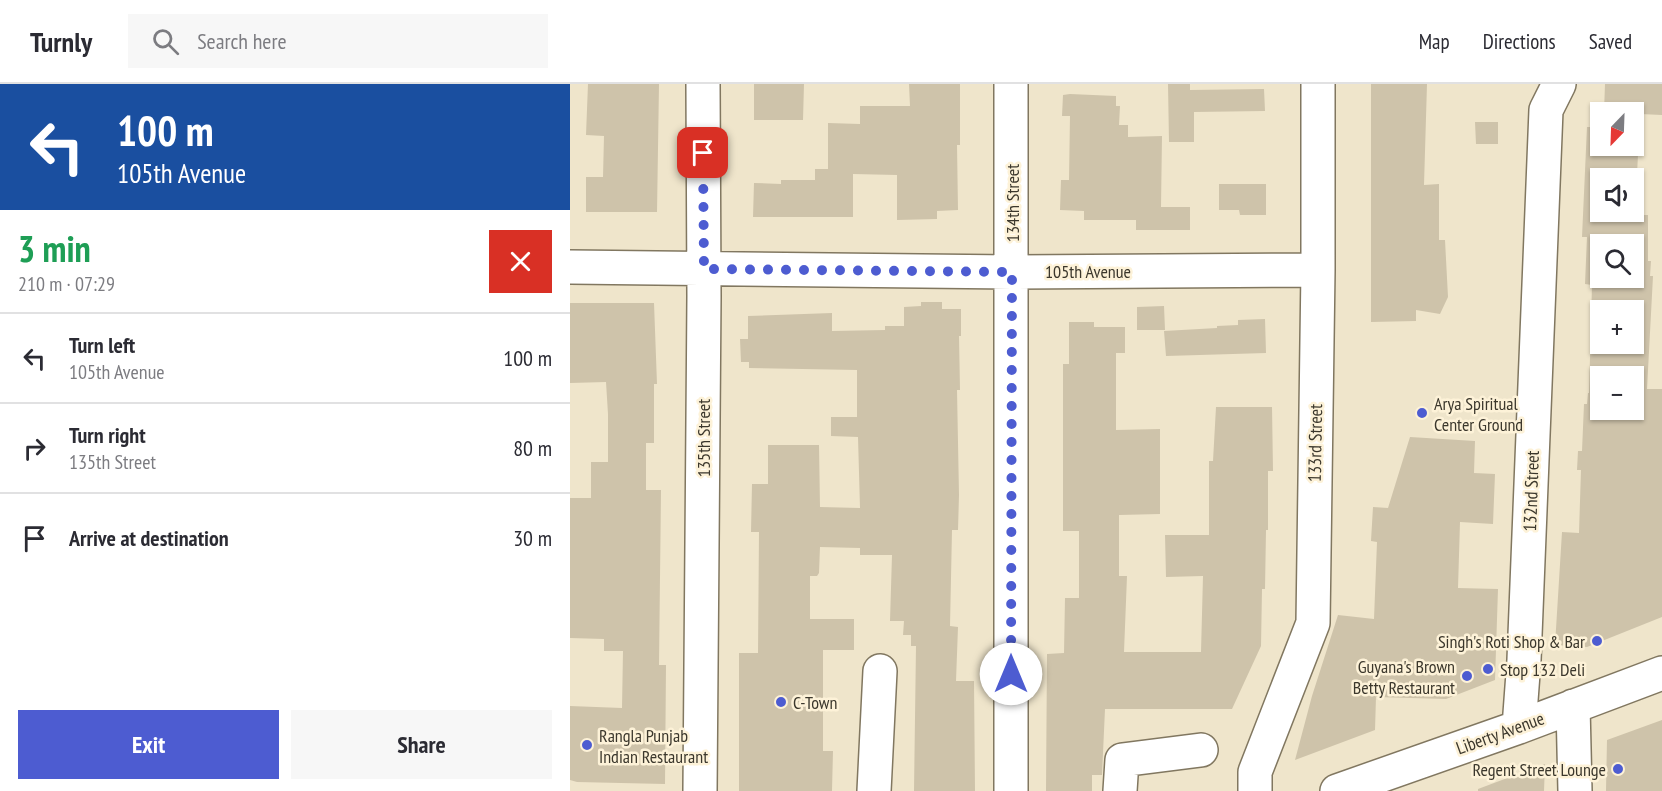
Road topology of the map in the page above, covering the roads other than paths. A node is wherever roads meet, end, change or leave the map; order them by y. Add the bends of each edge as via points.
1 (703, 84) edge
2 (1011, 84) edge
3 (1318, 84) edge
4 (1552, 97) edge
5 (570, 267) edge
6 (704, 269) junction
7 (1318, 270) junction
8 (1012, 272) junction
9 (880, 671) dead end
10 (1662, 673) edge
11 (1573, 706) junction
12 (1519, 727) junction
13 (1201, 750) dead end
14 (700, 791) edge
15 (874, 791) edge
16 (1011, 791) edge
17 (1120, 791) edge
18 (1256, 791) edge
19 (1337, 791) edge
20 (1575, 791) edge

1 - 6 street, 135th Street
2 - 8 street, 134th Street
3 - 7 street, 133rd Street
4 - 12 street, 132nd Street
5 - 6 street, 105th Avenue
6 - 8 street, 105th Avenue
6 - 14 street, 135th Street
7 - 8 street, 105th Avenue
7 - 18 street, 133rd Street via 1312,623 1255,772
8 - 16 street, 134th Street
9 - 15 street
10 - 11 street, Liberty Avenue
11 - 12 street, Liberty Avenue
11 - 20 street
12 - 19 street, Liberty Avenue
13 - 17 street via 1122,760

